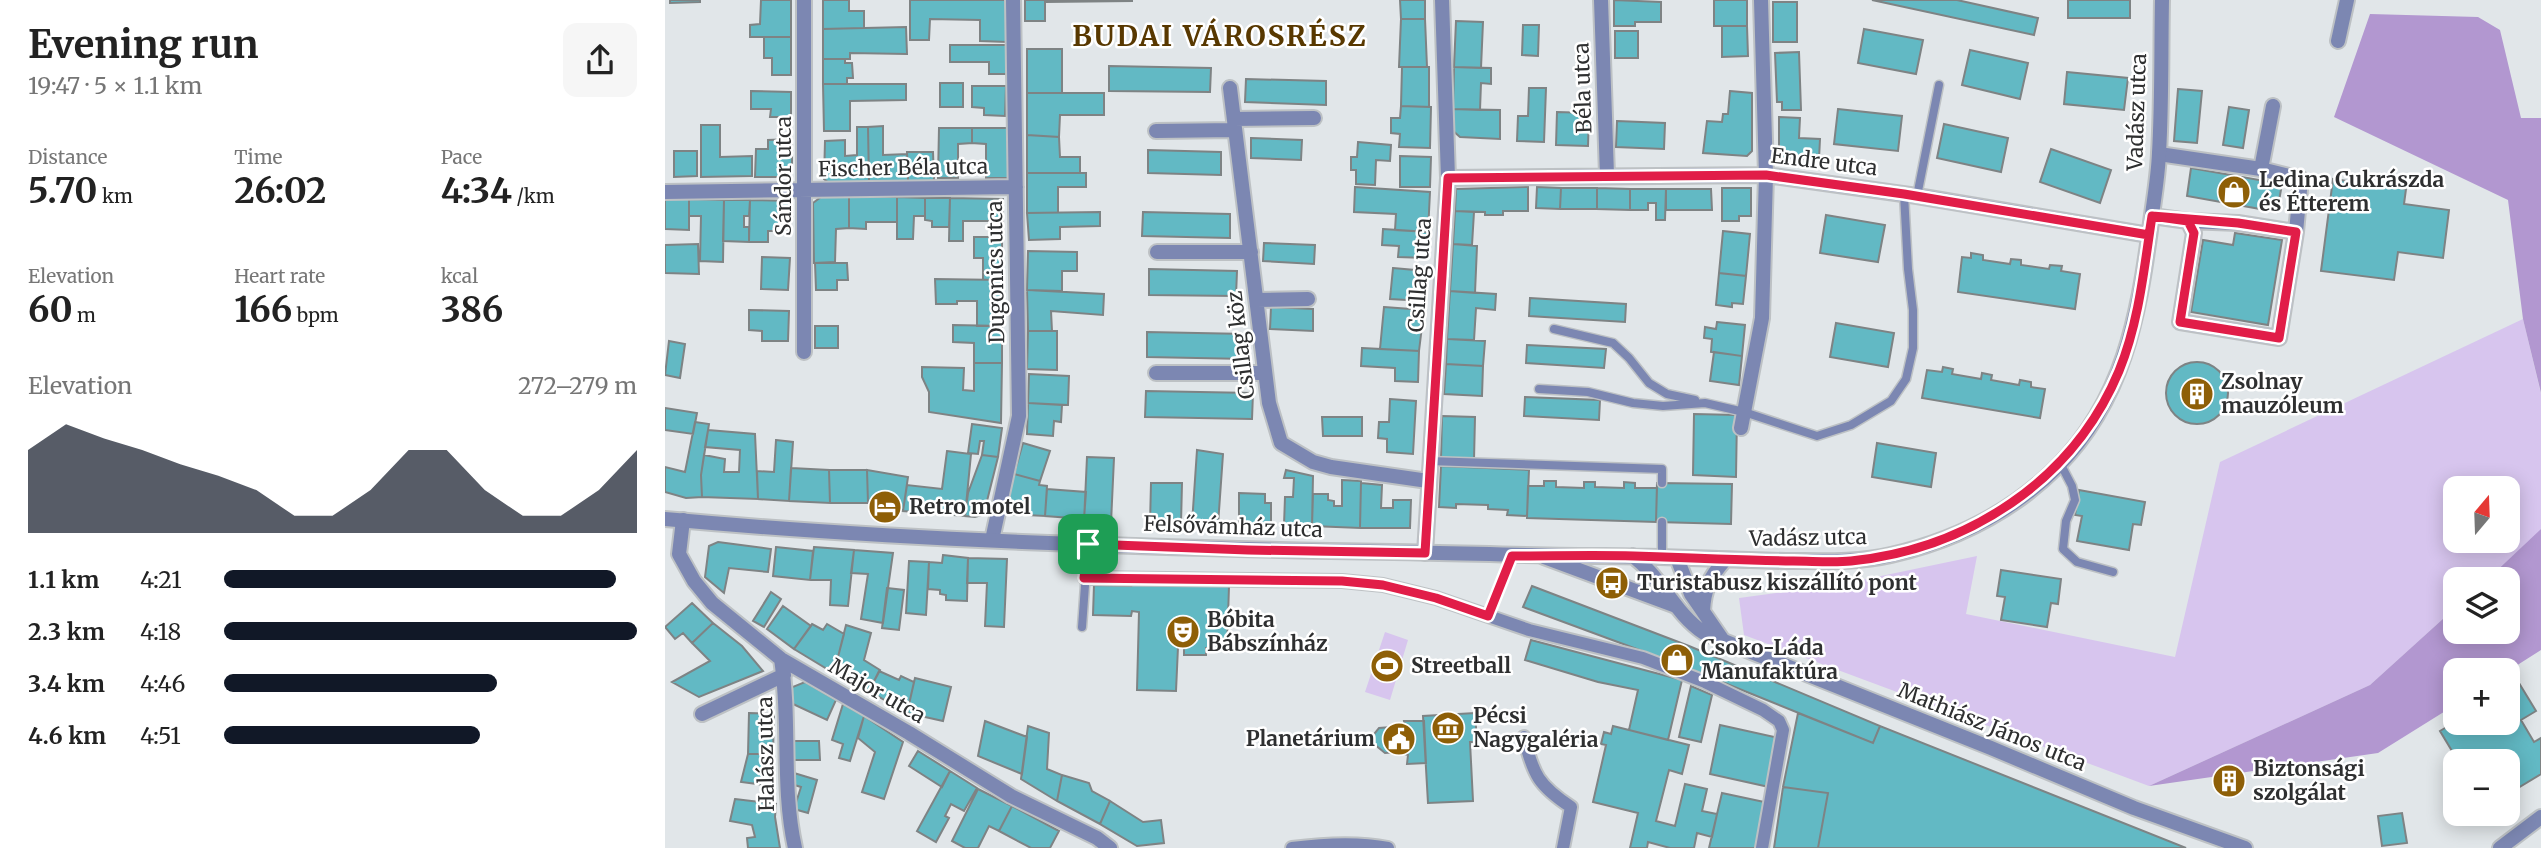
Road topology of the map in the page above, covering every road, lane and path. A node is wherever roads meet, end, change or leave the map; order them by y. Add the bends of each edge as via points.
1 (804, 0) edge
2 (1013, 0) edge
3 (1442, 0) edge
4 (1601, 0) edge
5 (1761, 0) edge
6 (2162, 0) edge
7 (2347, 0) edge
8 (2338, 41) dead end
9 (1939, 85) dead end
10 (1230, 88) dead end
11 (2273, 106) dead end
12 (1314, 118) dead end
13 (1234, 125) junction
14 (1156, 131) dead end
15 (2159, 154) junction
16 (2261, 169) junction
17 (1607, 175) junction
18 (1766, 175) junction
19 (1448, 178) junction
20 (1016, 187) junction
21 (805, 191) junction
22 (665, 192) edge
23 (1911, 195) junction
24 (2152, 216) junction
25 (2188, 221) junction
26 (2296, 232) junction
27 (2149, 235) junction
28 (1157, 252) dead end
29 (1251, 252) junction
30 (1308, 299) dead end
31 (1257, 300) junction
32 (1554, 329) dead end
33 (804, 352) dead end
34 (1156, 373) dead end
35 (1265, 373) junction
36 (1539, 389) dead end
37 (1705, 403) junction
38 (1745, 412) junction
39 (1741, 428) dead end
40 (1429, 461) junction
41 (2060, 463) junction
42 (1428, 481) junction
43 (1662, 483) dead end
44 (665, 519) edge
45 (683, 520) junction
46 (1662, 522) dead end
47 (992, 540) junction
48 (1088, 544) junction
49 (1425, 553) junction
50 (1512, 556) junction
51 (1543, 556) junction
52 (1633, 556) junction
53 (1669, 558) junction
54 (1724, 561) junction
55 (2113, 572) dead end
56 (1084, 578) junction
57 (1676, 606) junction
58 (1703, 611) junction
59 (1488, 616) junction
60 (1082, 627) dead end
61 (1724, 642) junction
62 (781, 659) junction
63 (784, 675) junction
64 (702, 714) dead end
65 (1524, 737) dead end
66 (2541, 817) edge
67 (1380, 847) edge
68 (795, 848) edge
69 (1110, 848) edge
70 (1292, 848) edge
71 (1563, 848) edge
72 (1762, 848) edge
73 (2245, 848) edge
74 (2500, 848) edge

1 - 21 street, Sándor utca
2 - 20 street, Dugonics utca
3 - 19 street, Csillag utca
4 - 17 street, Béla utca
5 - 18 street
6 - 15 street, Vadász utca
7 - 8 street
9 - 23 lane
10 - 13 street, Csillag köz
11 - 16 street
12 - 13 street
13 - 14 street
13 - 29 street, Csillag köz
15 - 16 street
15 - 24 street, Vadász utca
16 - 26 street via 2301,179
17 - 18 street, Endre utca
17 - 19 street, Endre utca
18 - 23 street, Endre utca
18 - 38 street via 1762,318
19 - 40 street, Csillag utca
20 - 21 street, Fischer Béla utca
20 - 47 street, Dugonics utca via 1019,415
21 - 22 street, Fischer Béla utca
21 - 33 street, Sándor utca
23 - 27 street, Endre utca
23 - 38 lane via 1913,348 1906,379 1891,401 1851,425 1817,436
24 - 25 street
24 - 27 street, Vadász utca
25 - 26 street
25 - 26 street via 2194,233 2180,322 2279,338
27 - 41 street, Vadász utca via 2140,298 2119,370 2102,408
28 - 29 street
29 - 31 street, Csillag köz
30 - 31 street
31 - 35 street, Csillag köz
32 - 37 lane via 1613,343 1649,383 1667,394
34 - 35 street
35 - 42 street, Csillag köz via 1281,443 1331,467
36 - 37 lane via 1588,392 1663,406
37 - 38 lane
38 - 39 street
40 - 42 street, Csillag utca
40 - 43 lane via 1662,469
41 - 54 street, Vadász utca via 2013,503 1975,526 1933,543 1849,562
41 - 55 lane via 2075,500 2066,521 2063,549 2077,562
42 - 49 street, Csillag utca
44 - 45 street, Felsővámház utca
45 - 47 street, Felsővámház utca
45 - 62 street, Major utca via 680,554 694,581 712,603
46 - 53 lane
47 - 48 street, Felsővámház utca
48 - 49 street, Felsővámház utca
48 - 56 lane
49 - 50 street, Felsővámház utca
50 - 51 street, Felsővámház utca
50 - 59 lane
51 - 52 street, Felsővámház utca
51 - 57 street, Mathiász János utca
52 - 53 street, Vadász utca
52 - 57 street, Mathiász János utca via 1650,568
53 - 54 street, Vadász utca
53 - 58 street
54 - 58 street via 1710,578
56 - 59 street via 1342,581 1383,585
56 - 60 lane
57 - 61 street, Mathiász János utca via 1693,626
58 - 61 street
59 - 72 street via 1643,658 1705,682 1779,721 1783,730
61 - 73 street, Mathiász János utca via 2134,808
62 - 63 street, Halász utca
62 - 69 street, Major utca via 1011,796
63 - 64 street
63 - 68 street, Halász utca via 786,790
65 - 71 street via 1547,792 1570,807
66 - 74 street
67 - 70 street

